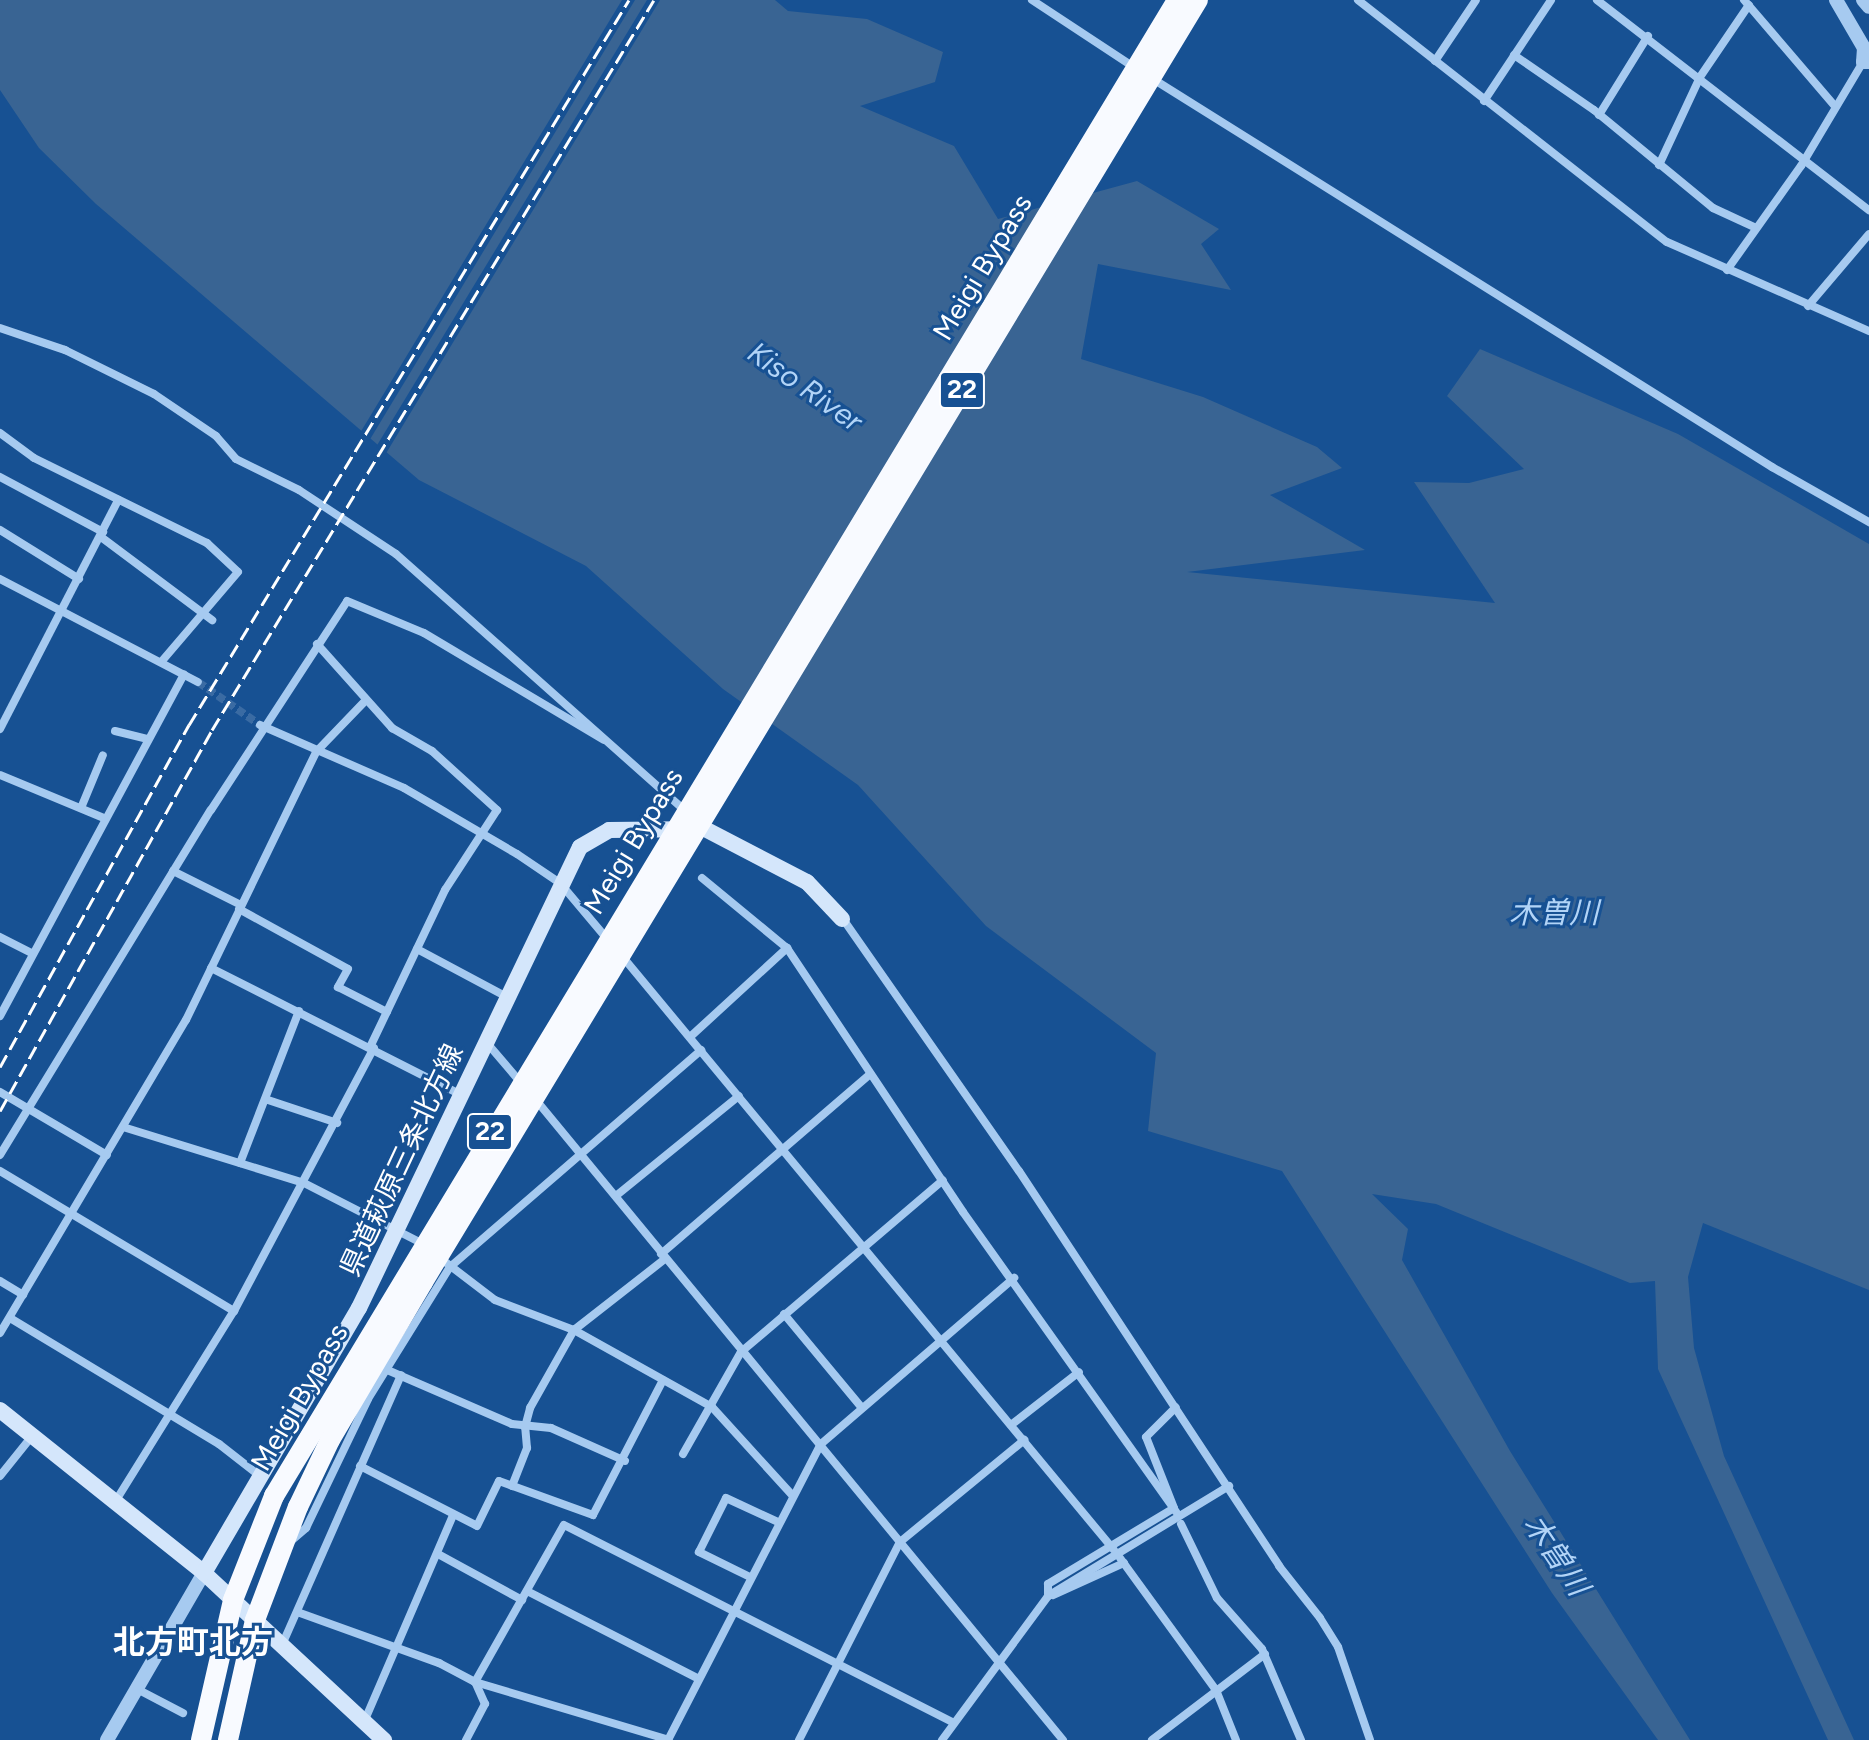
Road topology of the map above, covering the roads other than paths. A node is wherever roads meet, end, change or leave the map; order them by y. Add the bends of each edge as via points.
1 (1032, 0) edge
2 (1177, 0) edge
3 (1198, 0) edge
4 (1358, 0) edge
5 (1476, 0) edge
6 (1551, 0) edge
7 (1597, 0) edge
8 (1836, 0) edge
9 (1863, 0) edge
10 (1746, 3) edge
11 (1869, 7) edge
12 (1648, 36) junction
13 (1514, 55) junction
14 (1435, 61) junction
15 (1866, 62) edge
16 (1700, 77) junction
17 (1484, 101) junction
18 (1834, 105) junction
19 (1599, 115) junction
20 (1805, 159) junction
21 (1659, 165) junction
22 (1869, 210) edge
23 (1754, 227) junction
24 (1869, 234) edge
25 (1727, 270) junction
26 (1808, 306) junction
27 (0, 328) edge
28 (1869, 331) edge
29 (0, 433) edge
30 (0, 477) edge
31 (118, 500) junction
32 (1869, 522) edge
33 (0, 530) edge
34 (102, 534) junction
35 (0, 579) edge
36 (79, 579) junction
37 (61, 611) junction
38 (203, 612) junction
39 (212, 620) dead end
40 (317, 644) junction
41 (161, 662) junction
42 (184, 674) junction
43 (198, 682) tunnel mouth
44 (366, 700) junction
45 (263, 727) junction
46 (0, 729) edge
47 (115, 731) dead end
48 (147, 739) junction
49 (604, 740) junction
50 (316, 752) junction
51 (103, 755) dead end
52 (0, 775) edge
53 (81, 808) junction
54 (104, 818) junction
55 (705, 829) junction
56 (479, 835) junction
57 (173, 871) junction
58 (702, 878) dead end
59 (560, 883) junction
60 (240, 907) junction
61 (842, 919) joint
62 (0, 937) edge
63 (787, 948) junction
64 (417, 949) junction
65 (33, 954) junction
66 (211, 968) junction
67 (507, 997) junction
68 (299, 1011) junction
69 (387, 1012) junction
70 (0, 1016) edge
71 (690, 1037) junction
72 (486, 1042) junction
73 (372, 1047) junction
74 (701, 1050) junction
75 (870, 1074) junction
76 (0, 1092) edge
77 (462, 1095) junction
78 (739, 1096) junction
79 (268, 1100) junction
80 (30, 1108) junction
81 (337, 1123) junction
82 (123, 1127) junction
83 (579, 1150) junction
84 (782, 1153) junction
85 (0, 1155) edge
86 (107, 1155) junction
87 (240, 1163) junction
88 (0, 1171) edge
89 (943, 1180) junction
90 (304, 1183) junction
91 (617, 1195) junction
92 (72, 1214) junction
93 (400, 1229) junction
94 (860, 1248) junction
95 (663, 1257) junction
96 (450, 1267) junction
97 (1014, 1278) junction
98 (0, 1281) edge
99 (23, 1295) junction
100 (234, 1311) junction
101 (784, 1314) junction
102 (10, 1318) junction
103 (574, 1330) junction
104 (0, 1333) edge
105 (942, 1342) junction
106 (741, 1352) junction
107 (385, 1369) junction
108 (1079, 1372) junction
109 (401, 1375) junction
110 (663, 1380) junction
111 (712, 1407) junction
112 (1176, 1407) junction
113 (862, 1408) junction
114 (0, 1410) edge
115 (170, 1413) junction
116 (1011, 1425) junction
117 (525, 1427) junction
118 (32, 1436) junction
119 (1024, 1440) junction
120 (821, 1444) junction
121 (683, 1454) dead end
122 (625, 1461) junction
123 (360, 1466) junction
124 (0, 1476) edge
125 (261, 1477) junction
126 (512, 1486) junction
127 (1229, 1486) junction
128 (792, 1495) junction
129 (115, 1502) junction
130 (575, 1508) junction
131 (1175, 1510) junction
132 (453, 1515) junction
133 (778, 1522) junction
134 (1181, 1524) dead end
135 (564, 1525) junction
136 (900, 1542) junction
137 (1111, 1547) junction
138 (281, 1549) junction
139 (438, 1554) junction
140 (204, 1573) junction
141 (750, 1577) junction
142 (527, 1591) junction
143 (1048, 1596) junction
144 (233, 1600) junction
145 (522, 1600) junction
146 (734, 1609) junction
147 (300, 1613) junction
148 (255, 1620) junction
149 (282, 1646) junction
150 (396, 1648) junction
151 (1265, 1654) junction
152 (998, 1659) junction
153 (838, 1666) junction
154 (699, 1679) junction
155 (475, 1682) junction
156 (137, 1689) junction
157 (1216, 1690) junction
158 (183, 1713) dead end
159 (364, 1722) junction
160 (954, 1723) junction
161 (200, 1735) edge
162 (230, 1739) edge
163 (107, 1740) edge
164 (384, 1740) edge
165 (466, 1740) edge
166 (668, 1740) edge
167 (799, 1740) edge
168 (942, 1740) edge
169 (1063, 1740) edge
170 (1152, 1740) edge
171 (1236, 1740) edge
172 (1301, 1740) edge
173 (1370, 1740) edge

1 - 32 street via 1772,467
2 - 144 highway, Meigi Bypass / 22, bridge via 274,1496
3 - 138 highway, Meigi Bypass / 22, bridge via 423,1282 330,1440
4 - 14 street
5 - 14 street
6 - 13 street
7 - 12 street
8 - 15 street via 1864,48
9 - 11 street
10 - 16 street
10 - 18 street
12 - 16 street
12 - 19 street
13 - 17 street
13 - 19 street
14 - 17 street
15 - 18 street
16 - 20 street
16 - 21 street
17 - 25 street via 1667,242
18 - 20 street
19 - 21 street
20 - 22 street
20 - 23 street
21 - 23 street via 1713,208
23 - 25 street
24 - 26 street
25 - 26 street
26 - 28 street
27 - 49 street via 65,350 154,394 216,436 236,459 355,526 471,618
29 - 31 street via 34,458
30 - 34 street
31 - 34 street
31 - 38 street via 207,543 238,572
33 - 36 street
34 - 36 street
34 - 38 street
35 - 37 street
36 - 37 street
37 - 41 street
37 - 46 street
38 - 39 street
38 - 41 street
40 - 44 street
40 - 45 street
40 - 49 street via 347,601 424,633
41 - 42 street
42 - 43 street
42 - 48 street
44 - 50 street
44 - 56 street via 392,728 432,751 497,810
45 - 50 street
45 - 57 street
47 - 48 street
48 - 54 street
49 - 55 street
50 - 56 street via 404,788
50 - 60 street
51 - 53 street
52 - 53 street
53 - 54 street
54 - 65 street
55 - 59 main road, 県道萩原三条北方線 via 603,832 580,847
55 - 61 main road, 県道萩原三条北方線 via 807,882
56 - 59 street
56 - 64 street
57 - 60 street
57 - 80 street
58 - 63 street
59 - 67 main road, 県道萩原三条北方線
59 - 71 street
60 - 66 street
60 - 69 street via 348,969 338,987
61 - 112 street
62 - 65 street
63 - 71 street
63 - 75 street
64 - 67 street
64 - 69 street
65 - 70 street
66 - 68 street
66 - 82 street
67 - 72 main road, 県道萩原三条北方線
68 - 73 street
68 - 79 street
69 - 73 street
71 - 74 street
72 - 77 main road, 県道萩原三条北方線
72 - 83 street
73 - 77 street
73 - 81 street
74 - 78 street
74 - 83 street
75 - 84 street
75 - 89 street
76 - 80 street
77 - 93 main road, 県道萩原三条北方線
78 - 84 street
78 - 91 street
79 - 81 street
79 - 87 street
80 - 85 street
80 - 86 street
81 - 90 street
82 - 86 street
82 - 87 street
83 - 91 street
83 - 96 street
84 - 94 street
84 - 95 street
86 - 92 street
87 - 90 street
88 - 92 street
89 - 94 street
89 - 97 street
90 - 93 street
90 - 100 street
91 - 95 street
92 - 99 street
92 - 100 street
93 - 96 street
93 - 125 main road, 県道萩原三条北方線
94 - 101 street
94 - 105 street
95 - 103 street
95 - 106 street
96 - 103 street via 495,1300
96 - 107 street
97 - 105 street
97 - 108 street
98 - 99 street
99 - 102 street
100 - 115 street
101 - 106 street
101 - 113 street
102 - 104 street
102 - 115 street
103 - 110 street
103 - 117 street
105 - 113 street
105 - 116 street
106 - 111 street
106 - 120 street
107 - 109 street
107 - 138 street via 306,1528
108 - 116 street
108 - 131 street
109 - 117 street
109 - 123 street
110 - 111 street
110 - 122 street
111 - 121 street
111 - 128 street
112 - 127 street
112 - 131 street via 1146,1437
113 - 120 street
114 - 118 main road
115 - 125 street
115 - 129 street
116 - 119 street
117 - 122 street via 551,1428
117 - 126 street via 527,1448
118 - 124 street
118 - 129 main road
119 - 136 street
119 - 137 street
120 - 128 street
120 - 136 street
122 - 130 street via 593,1515
123 - 132 street
123 - 147 street
125 - 140 main road, 県道萩原三条北方線
126 - 130 street
126 - 132 street via 499,1481 477,1526
127 - 143 street
127 - 173 street via 1338,1647
128 - 133 street
129 - 140 main road
130 - 135 street
131 - 137 street
132 - 139 street
133 - 141 street
133 - 141 street via 726,1498 699,1552
134 - 151 street via 1217,1598
135 - 142 street
135 - 146 street
136 - 152 street
136 - 153 street
137 - 143 street via 1048,1584
138 - 148 highway, Meigi Bypass / 22
139 - 145 street
139 - 150 street
140 - 144 main road
140 - 156 street
141 - 146 street
142 - 145 street
142 - 154 street
143 - 152 street
143 - 157 street via 1122,1560
144 - 148 main road
144 - 161 highway, Meigi Bypass / 22
145 - 155 street
146 - 153 street
146 - 154 street
147 - 149 street
147 - 150 street
148 - 149 main road
148 - 162 highway, Meigi Bypass / 22
149 - 159 main road
150 - 155 street
150 - 159 street
151 - 157 street
151 - 172 street
152 - 160 street
152 - 169 street
153 - 160 street
153 - 167 street
154 - 166 street
155 - 165 street via 485,1704
155 - 166 street
156 - 158 street
156 - 163 street
157 - 170 street
157 - 171 street
159 - 164 main road
160 - 168 street

